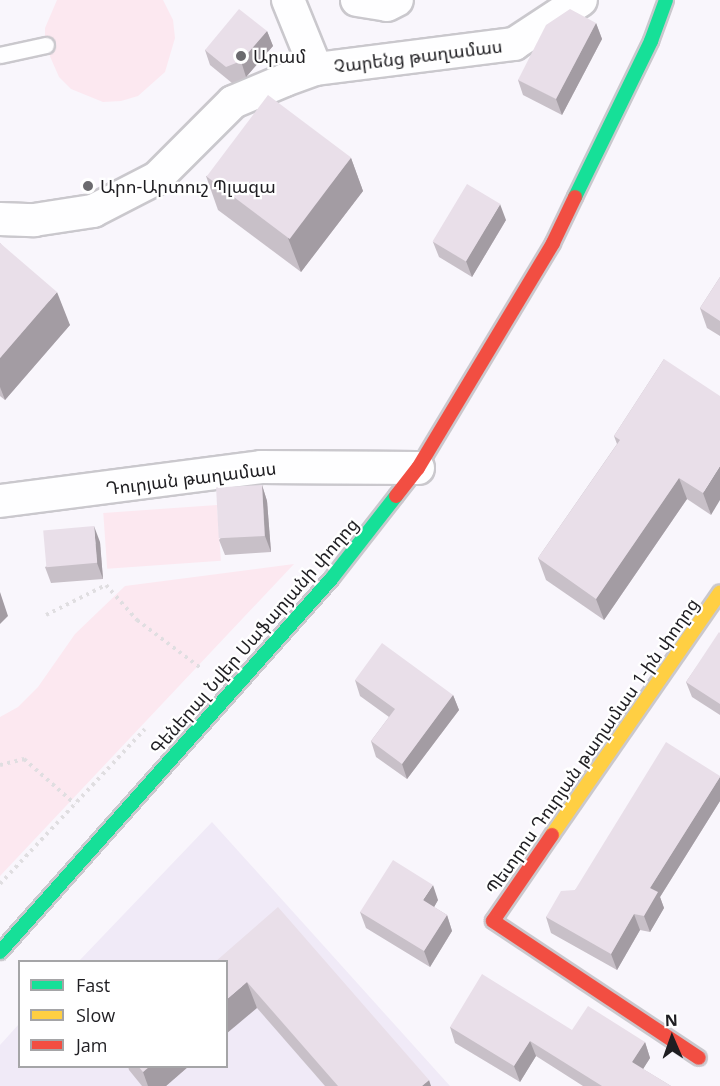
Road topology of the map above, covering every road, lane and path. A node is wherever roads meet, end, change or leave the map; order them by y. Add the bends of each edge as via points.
1 (288, 0) edge
2 (357, 0) edge
3 (397, 0) edge
4 (581, 0) edge
5 (666, 0) edge
6 (46, 45) dead end
7 (0, 55) edge
8 (316, 69) junction
9 (0, 219) edge
10 (418, 468) junction
11 (0, 501) edge
12 (720, 592) edge
13 (46, 615) dead end
14 (202, 669) dead end
15 (0, 765) edge
16 (75, 804) dead end
17 (0, 952) edge
18 (699, 1058) dead end

1 - 8 street
2 - 3 street via 387,5
4 - 8 street, Չարենց թաղամաս via 514,44
5 - 10 main road, Գեներալ Նվեր Սաֆարյանի փողոց via 651,41 553,243
6 - 7 lane
8 - 9 street, Չարենց թաղամաս via 233,102 157,178 93,211 34,220
10 - 11 street, Դուրյան թաղամաս via 261,467
10 - 17 main road, Գեներալ Նվեր Սաֆարյանի փողոց via 332,578
12 - 18 main road, Պետրոս Դուրյան թաղամաս 1-ին փողոց via 493,921
13 - 14 path via 106,585 137,620
15 - 16 path via 24,759

